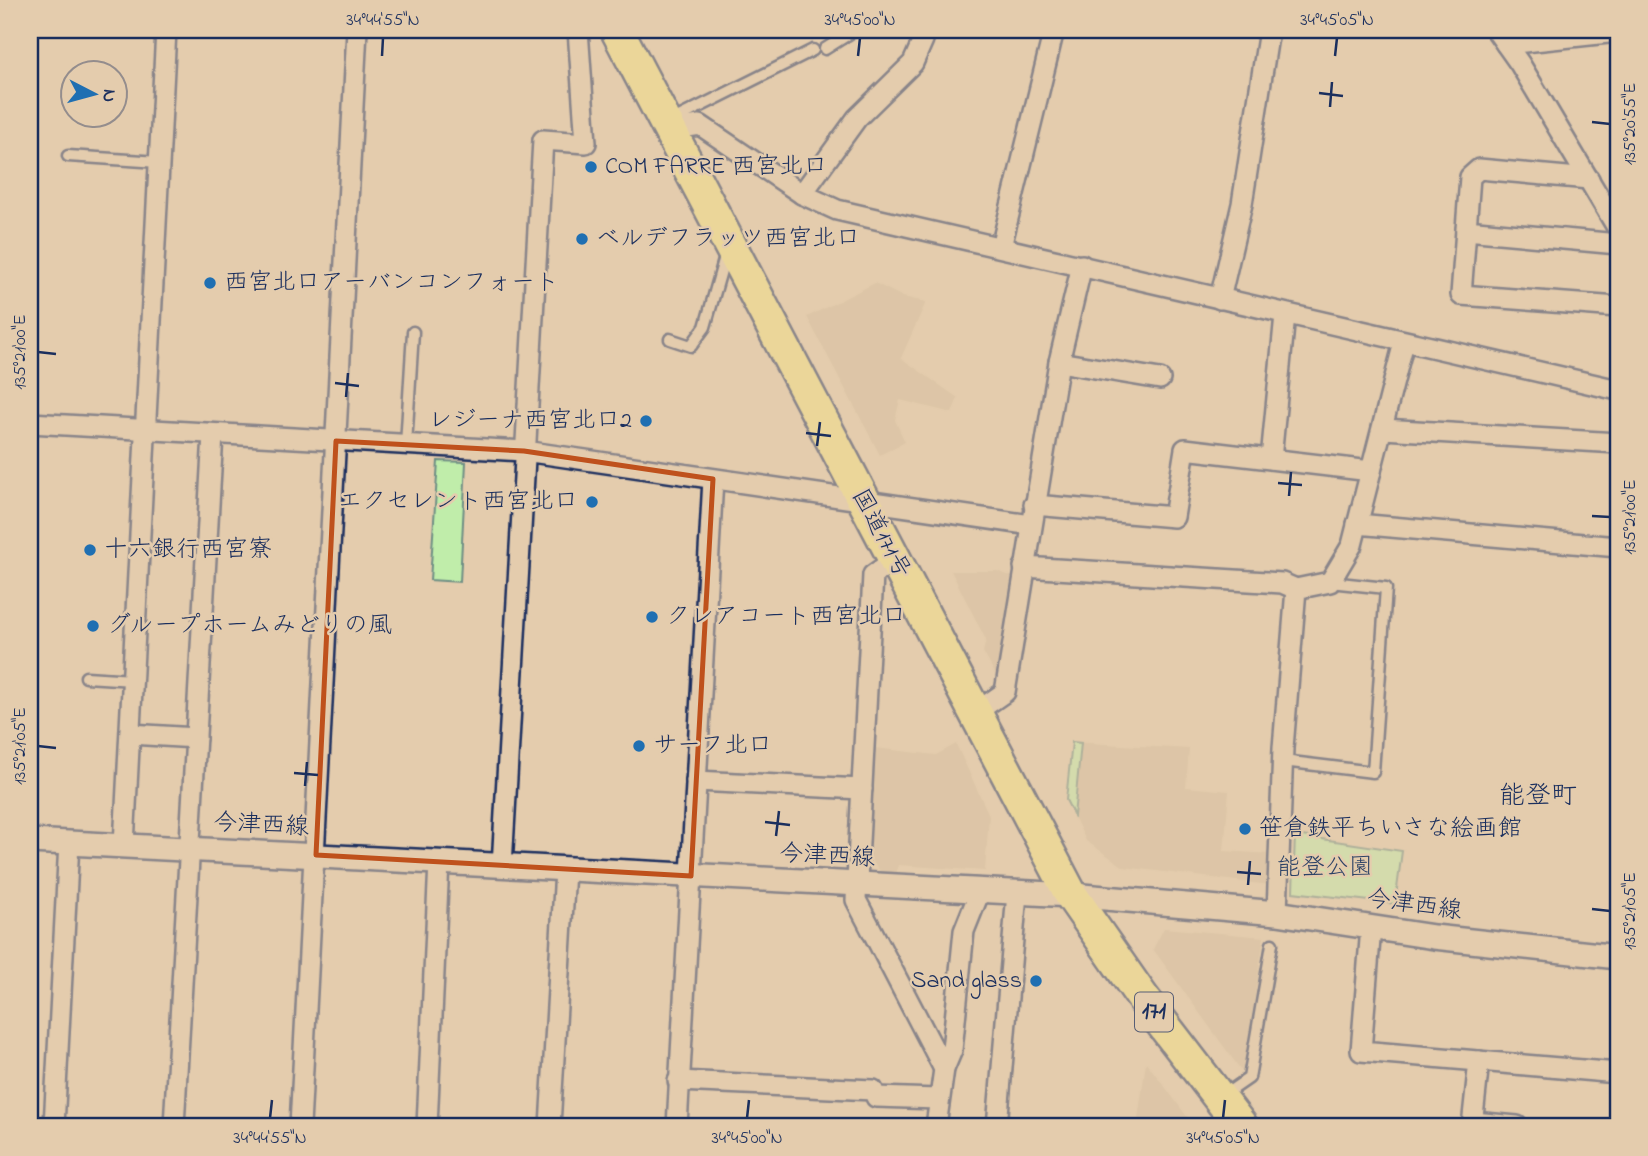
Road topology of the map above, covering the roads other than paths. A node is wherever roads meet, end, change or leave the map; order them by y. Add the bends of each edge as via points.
1 (166, 30) edge
2 (357, 30) edge
3 (577, 30) edge
4 (617, 30) edge
5 (855, 30) edge
6 (918, 30) edge
7 (1054, 30) edge
8 (1269, 30) edge
9 (1618, 32) edge
10 (1501, 37) edge
11 (825, 49) dead end
12 (813, 50) dead end
13 (668, 127) junction
14 (68, 156) dead end
15 (159, 162) junction
16 (1589, 180) junction
17 (802, 194) junction
18 (1618, 229) edge
19 (1466, 230) junction
20 (1618, 244) edge
21 (728, 245) junction
22 (1001, 247) junction
23 (1082, 265) junction
24 (1220, 299) junction
25 (1618, 307) edge
26 (1285, 315) junction
27 (413, 332) dead end
28 (670, 339) dead end
29 (1404, 342) junction
30 (1059, 362) junction
31 (1160, 379) dead end
32 (1618, 390) edge
33 (30, 423) edge
34 (1383, 429) junction
35 (146, 430) junction
36 (213, 434) junction
37 (336, 441) junction
38 (1618, 443) edge
39 (406, 445) junction
40 (524, 451) junction
41 (1271, 459) junction
42 (1371, 471) junction
43 (713, 479) junction
44 (862, 499) junction
45 (1034, 505) junction
46 (1357, 524) junction
47 (1031, 525) junction
48 (1618, 547) edge
49 (894, 560) junction
50 (1024, 567) junction
51 (1330, 582) junction
52 (1296, 589) junction
53 (86, 677) dead end
54 (133, 680) junction
55 (975, 713) junction
56 (130, 734) junction
57 (195, 738) junction
58 (1283, 761) junction
59 (696, 781) junction
60 (862, 789) junction
61 (30, 841) edge
62 (69, 843) junction
63 (124, 845) junction
64 (189, 848) junction
65 (316, 855) junction
66 (439, 862) junction
67 (502, 866) junction
68 (565, 870) junction
69 (691, 876) junction
70 (857, 885) junction
71 (980, 891) junction
72 (1017, 894) junction
73 (1071, 895) junction
74 (1277, 913) junction
75 (1371, 927) junction
76 (1272, 944) dead end
77 (1618, 957) edge
78 (1479, 1061) junction
79 (944, 1069) junction
80 (1618, 1073) edge
81 (678, 1081) junction
82 (1220, 1098) junction
83 (939, 1099) junction
84 (1472, 1124) edge
85 (54, 1126) edge
86 (174, 1126) edge
87 (300, 1126) edge
88 (426, 1126) edge
89 (550, 1126) edge
90 (677, 1126) edge
91 (936, 1126) edge
92 (997, 1126) edge
93 (1241, 1126) edge
94 (1517, 1126) edge

1 - 15 street
2 - 37 street
3 - 40 street via 586,143 543,140
4 - 13 highway, 国道171号 / 171
5 - 11 lane
6 - 17 street via 923,40 913,63 857,118
7 - 22 street
8 - 24 street via 1244,192
9 - 10 street
10 - 16 street
12 - 13 lane
13 - 17 street via 700,125
13 - 21 highway, 国道171号 / 171
14 - 15 lane
15 - 35 street
16 - 18 street
16 - 19 street via 1479,169 1470,177
17 - 22 street via 836,210
19 - 20 street
19 - 25 street via 1461,295
21 - 28 lane via 705,327 691,346
21 - 44 highway, 国道171号 / 171
22 - 23 street
23 - 24 street
23 - 30 street
24 - 26 street
26 - 29 street
26 - 41 street
27 - 39 lane
29 - 32 street via 1510,362
29 - 34 street
30 - 31 street
30 - 45 street
33 - 35 street
34 - 38 street
34 - 42 street
35 - 36 street
35 - 54 street
36 - 37 street
36 - 57 street
37 - 39 street
37 - 65 street
39 - 40 street
40 - 43 street
40 - 67 street
41 - 42 street
41 - 45 street via 1185,449 1174,517
42 - 46 street
43 - 44 street
43 - 59 street
44 - 47 street
44 - 49 highway, 国道171号 / 171
45 - 47 street
46 - 48 street
46 - 51 street via 1352,545
47 - 50 street
49 - 55 highway, 国道171号 / 171
49 - 60 street via 873,575
50 - 52 street via 1282,583
50 - 55 street via 1004,692
51 - 52 street
51 - 58 lane via 1386,588 1373,772
52 - 58 street
53 - 54 lane
54 - 56 street
55 - 73 highway, 国道171号 / 171
56 - 57 street
56 - 63 street
57 - 64 street
58 - 74 street
59 - 60 street
59 - 69 street
60 - 70 street
61 - 62 street, 今津西線
62 - 63 street, 今津西線
62 - 85 street
63 - 64 street, 今津西線
64 - 65 street, 今津西線
64 - 86 street
65 - 66 street, 今津西線
65 - 87 street
66 - 67 street, 今津西線
66 - 88 street
67 - 68 street, 今津西線
68 - 69 street, 今津西線
68 - 89 street
69 - 70 street, 今津西線
69 - 81 street
70 - 71 street, 今津西線
70 - 79 street via 856,900
71 - 72 street, 今津西線
71 - 79 street via 964,931 952,1050
72 - 73 street, 今津西線
72 - 92 street
73 - 74 street, 今津西線
73 - 82 highway, 国道171号 / 171
74 - 75 street, 今津西線
75 - 77 street, 今津西線
75 - 78 street via 1361,1051
76 - 82 lane via 1249,1079
78 - 80 street
78 - 84 street
79 - 83 street
81 - 83 street via 873,1090 876,1097
81 - 90 street
82 - 93 highway, 国道171号 / 171
83 - 91 street
84 - 94 street

